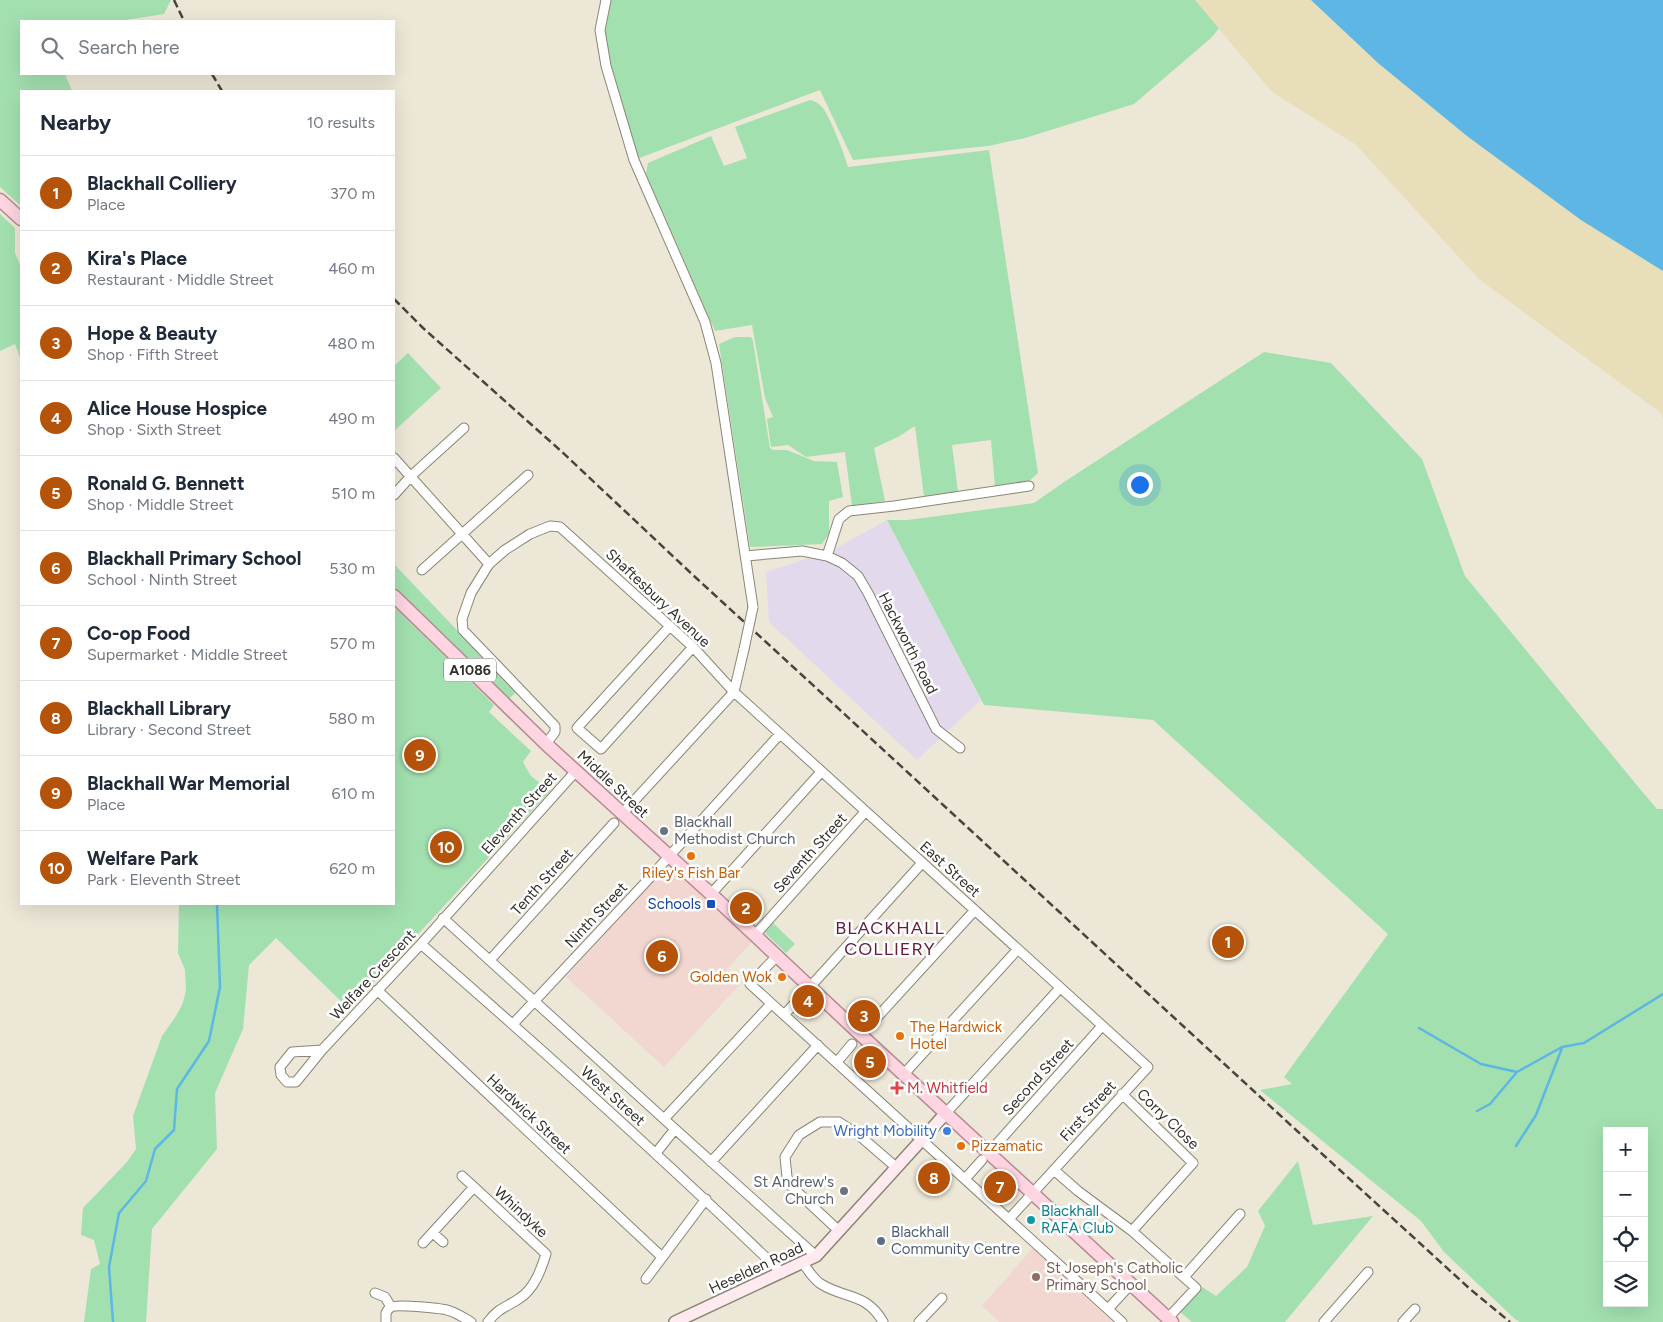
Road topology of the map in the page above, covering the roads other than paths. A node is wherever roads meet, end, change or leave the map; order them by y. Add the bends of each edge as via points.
1 (606, 0) edge
2 (0, 200) edge
3 (20, 218) edge
4 (464, 428) dead end
5 (395, 459) edge
6 (528, 475) dead end
7 (411, 476) junction
8 (1029, 486) dead end
9 (395, 494) edge
10 (462, 534) junction
11 (746, 556) junction
12 (827, 556) junction
13 (489, 564) junction
14 (422, 570) dead end
15 (395, 597) edge
16 (670, 626) junction
17 (693, 647) junction
18 (734, 692) junction
19 (780, 734) junction
20 (546, 744) junction
21 (960, 748) dead end
22 (576, 771) junction
23 (822, 772) junction
24 (865, 812) junction
25 (618, 818) junction
26 (669, 856) junction
27 (922, 863) junction
28 (711, 894) junction
29 (975, 910) junction
30 (443, 918) junction
31 (755, 935) junction
32 (421, 944) junction
33 (1018, 949) junction
34 (777, 956) junction
35 (490, 960) junction
36 (1060, 988) junction
37 (377, 990) junction
38 (807, 990) junction
39 (535, 1001) junction
40 (771, 1004) junction
41 (784, 1015) junction
42 (513, 1024) junction
43 (1102, 1026) junction
44 (857, 1040) junction
45 (818, 1045) junction
46 (322, 1050) junction
47 (837, 1062) junction
48 (1148, 1067) joint
49 (904, 1074) junction
50 (1122, 1094) junction
51 (946, 1113) junction
52 (664, 1119) junction
53 (675, 1129) junction
54 (922, 1140) junction
55 (994, 1147) dead end
56 (656, 1152) junction
57 (982, 1160) dead end
58 (712, 1162) junction
59 (897, 1168) junction
60 (1054, 1170) junction
61 (462, 1176) dead end
62 (965, 1178) junction
63 (474, 1187) junction
64 (1033, 1193) junction
65 (706, 1199) junction
66 (1240, 1214) dead end
67 (1009, 1219) junction
68 (839, 1231) junction
69 (1132, 1231) junction
70 (433, 1233) junction
71 (443, 1242) dead end
72 (423, 1244) dead end
73 (816, 1256) junction
74 (662, 1257) junction
75 (803, 1263) junction
76 (1368, 1272) dead end
77 (782, 1273) junction
78 (1184, 1277) junction
79 (646, 1278) dead end
80 (1132, 1284) junction
81 (375, 1293) dead end
82 (942, 1298) dead end
83 (391, 1307) junction
84 (1108, 1309) junction
85 (1415, 1309) dead end
86 (1170, 1320) edge
87 (386, 1322) edge
88 (471, 1322) edge
89 (488, 1322) edge
90 (675, 1322) edge
91 (883, 1322) edge
92 (919, 1322) edge
93 (1122, 1322) edge
94 (1324, 1322) edge
95 (1403, 1322) edge

1 - 11 street via 600,30 606,66 632,152 710,339
2 - 3 main road
4 - 7 street
5 - 7 street
6 - 10 street
7 - 9 street
7 - 10 street
8 - 12 street via 849,511 838,519
10 - 13 street
10 - 14 street
11 - 12 street, Hackworth Road via 802,551
11 - 18 street, bridge via 753,607
12 - 21 street, Hackworth Road via 858,576 936,729
13 - 16 street, Shaftesbury Avenue via 530,534 550,526 560,527
13 - 20 street via 471,593 462,619 463,630 551,720 556,732
15 - 20 main road, A1086
16 - 17 street, Shaftesbury Avenue
16 - 17 street via 577,728 600,749
17 - 18 street, Shaftesbury Avenue
18 - 19 street, East Street
18 - 25 street, Tenth Street
19 - 23 street, East Street
19 - 26 street, Ninth Street
20 - 22 main road, Middle Street / A1086
22 - 25 main road, Middle Street / A1086
22 - 30 street, Eleventh Street
23 - 24 street, East Street
23 - 28 street
24 - 27 street, East Street
24 - 31 street, Seventh Street
25 - 26 main road, Middle Street / A1086
25 - 35 street, Tenth Street
26 - 28 main road, Middle Street / A1086
26 - 39 street, Ninth Street
27 - 29 street, East Street
27 - 38 street
28 - 31 main road, Middle Street / A1086
29 - 33 street, East Street
29 - 44 street
30 - 32 street, Welfare Crescent
30 - 35 street
31 - 34 main road, Middle Street / A1086
32 - 37 street, Welfare Crescent
32 - 42 street, West Street
33 - 36 street, East Street
33 - 49 street
34 - 38 main road, Middle Street / A1086
34 - 40 street via 750,984
35 - 39 street
36 - 43 street, East Street
36 - 51 street
37 - 46 street, Welfare Crescent
37 - 74 street, Hardwick Street
38 - 41 street
38 - 44 main road, Middle Street / A1086
39 - 42 street, Ninth Street
39 - 52 street
40 - 41 street
40 - 52 street
41 - 45 street
42 - 56 street, West Street
43 - 48 street, East Street
43 - 55 street, Second Street
44 - 47 street
44 - 49 main road, Middle Street / A1086
45 - 47 street
45 - 58 street
46 - 46 street, Welfare Crescent via 296,1082 287,1082 281,1075 280,1067 292,1052
47 - 54 street
48 - 50 street, First Street
49 - 51 main road, Middle Street / A1086
50 - 60 street, First Street
50 - 69 street, Corry Close via 1193,1163
51 - 54 street, Heselden Road
51 - 64 main road, Middle Street / A1086
52 - 53 street
53 - 56 street
53 - 58 street
54 - 59 street, Heselden Road
54 - 62 street
56 - 65 street, West Street
57 - 62 street
58 - 73 street
59 - 68 street, Heselden Road
59 - 68 street via 839,1122 820,1122 799,1135 785,1157 787,1177 791,1186
60 - 64 street, First Street
60 - 69 street
61 - 63 street, Whindyke
62 - 67 street
63 - 70 street, Whindyke
63 - 89 street, Whindyke via 546,1254 539,1275 521,1298 495,1312
64 - 67 street, First Street
64 - 80 main road, A1086
65 - 74 street
65 - 77 street, West Street
66 - 78 street
67 - 84 street
68 - 73 street, Heselden Road
69 - 78 street
70 - 71 street
70 - 72 street, Whindyke
73 - 75 street, Heselden Road
74 - 79 street
75 - 77 street, Heselden Road
75 - 91 street via 819,1283 863,1301 877,1311
76 - 94 street
77 - 90 street, Heselden Road
78 - 86 street via 1196,1288
80 - 84 street
80 - 86 main road, A1086
81 - 83 street via 385,1297
82 - 92 street
83 - 87 street via 386,1313
83 - 88 street via 449,1310
84 - 93 street
85 - 95 street

